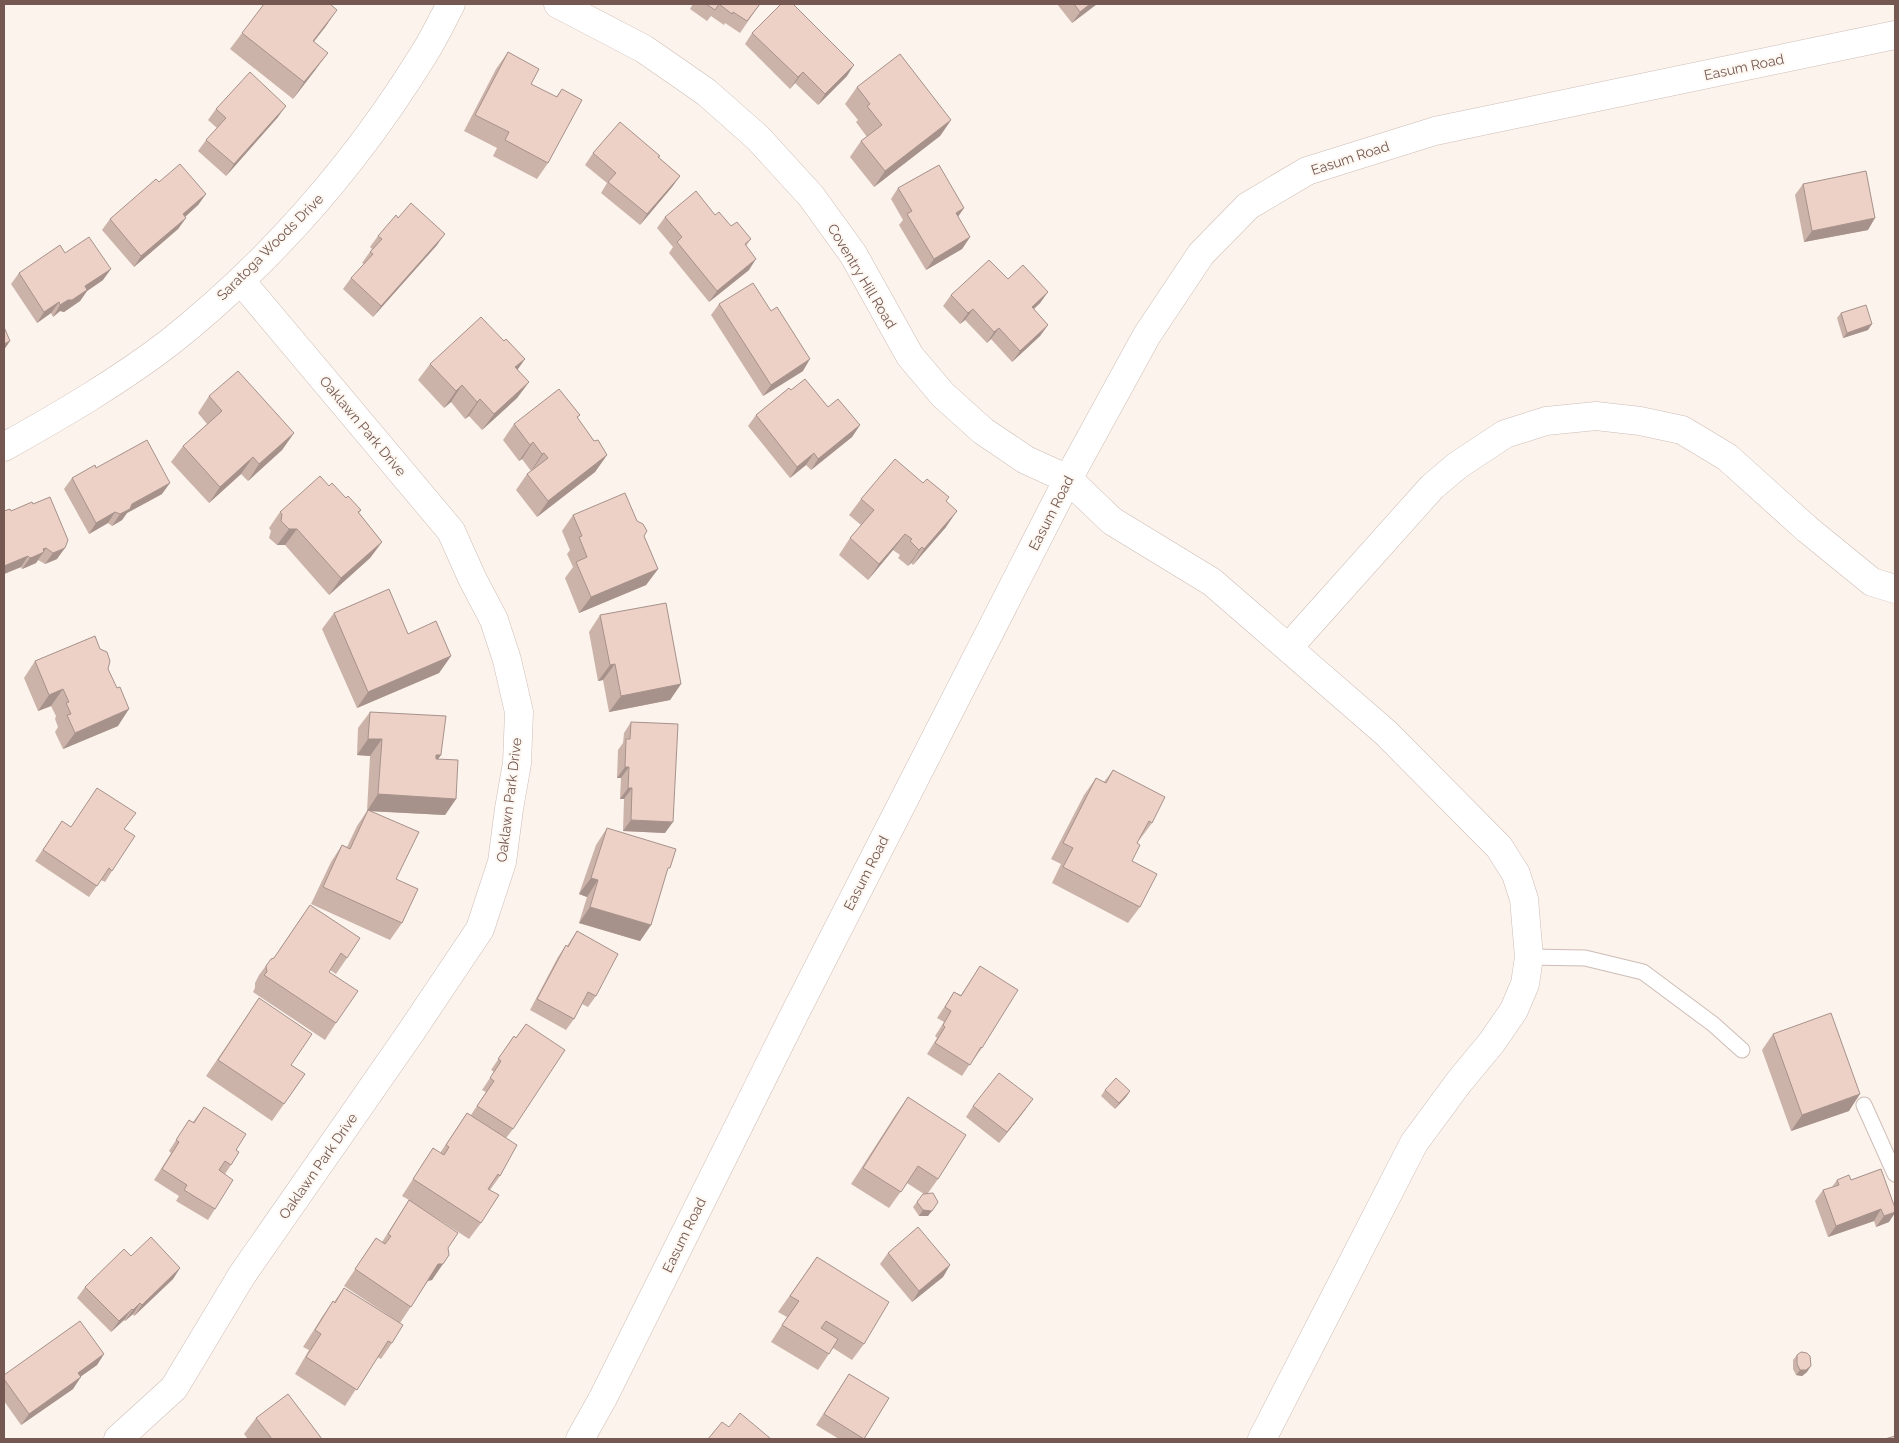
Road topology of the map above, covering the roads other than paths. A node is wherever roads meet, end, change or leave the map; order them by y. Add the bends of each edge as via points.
1 (451, 4) edge
2 (558, 4) edge
3 (1895, 35) edge
4 (241, 281) junction
5 (4, 447) edge
6 (1068, 479) junction
7 (1895, 589) edge
8 (1288, 648) junction
9 (1529, 957) junction
10 (1742, 1050) dead end
11 (1864, 1105) dead end
12 (1895, 1174) edge
13 (118, 1439) edge
14 (580, 1439) edge
15 (1262, 1439) edge

1 - 4 street, Saratoga Woods Drive via 423,56 372,132 315,204
2 - 6 street, Coventry Hill Road via 644,49 706,92 758,138 811,196 853,254 910,356 942,396 983,431 1026,460
3 - 6 street, Easum Road via 1435,131 1307,171 1248,206 1202,254 1147,335
4 - 5 street, Saratoga Woods Drive via 169,342 79,405
4 - 13 street, Oaklawn Park Drive via 452,531 494,620 507,660 519,712 516,763 502,862 480,930 242,1274 174,1388
6 - 8 street, Coventry Hill Road via 1112,521 1212,582
6 - 14 street, Easum Road
7 - 8 street via 1872,582 1727,457 1682,430 1640,420 1596,416 1546,421 1505,434 1458,465 1432,487
8 - 9 street, Coventry Hill Road via 1386,733 1499,846 1516,874 1524,899
9 - 10 lane via 1584,958 1643,972
9 - 15 street, Coventry Hill Road via 1525,984 1514,1010 1414,1143
11 - 12 lane

